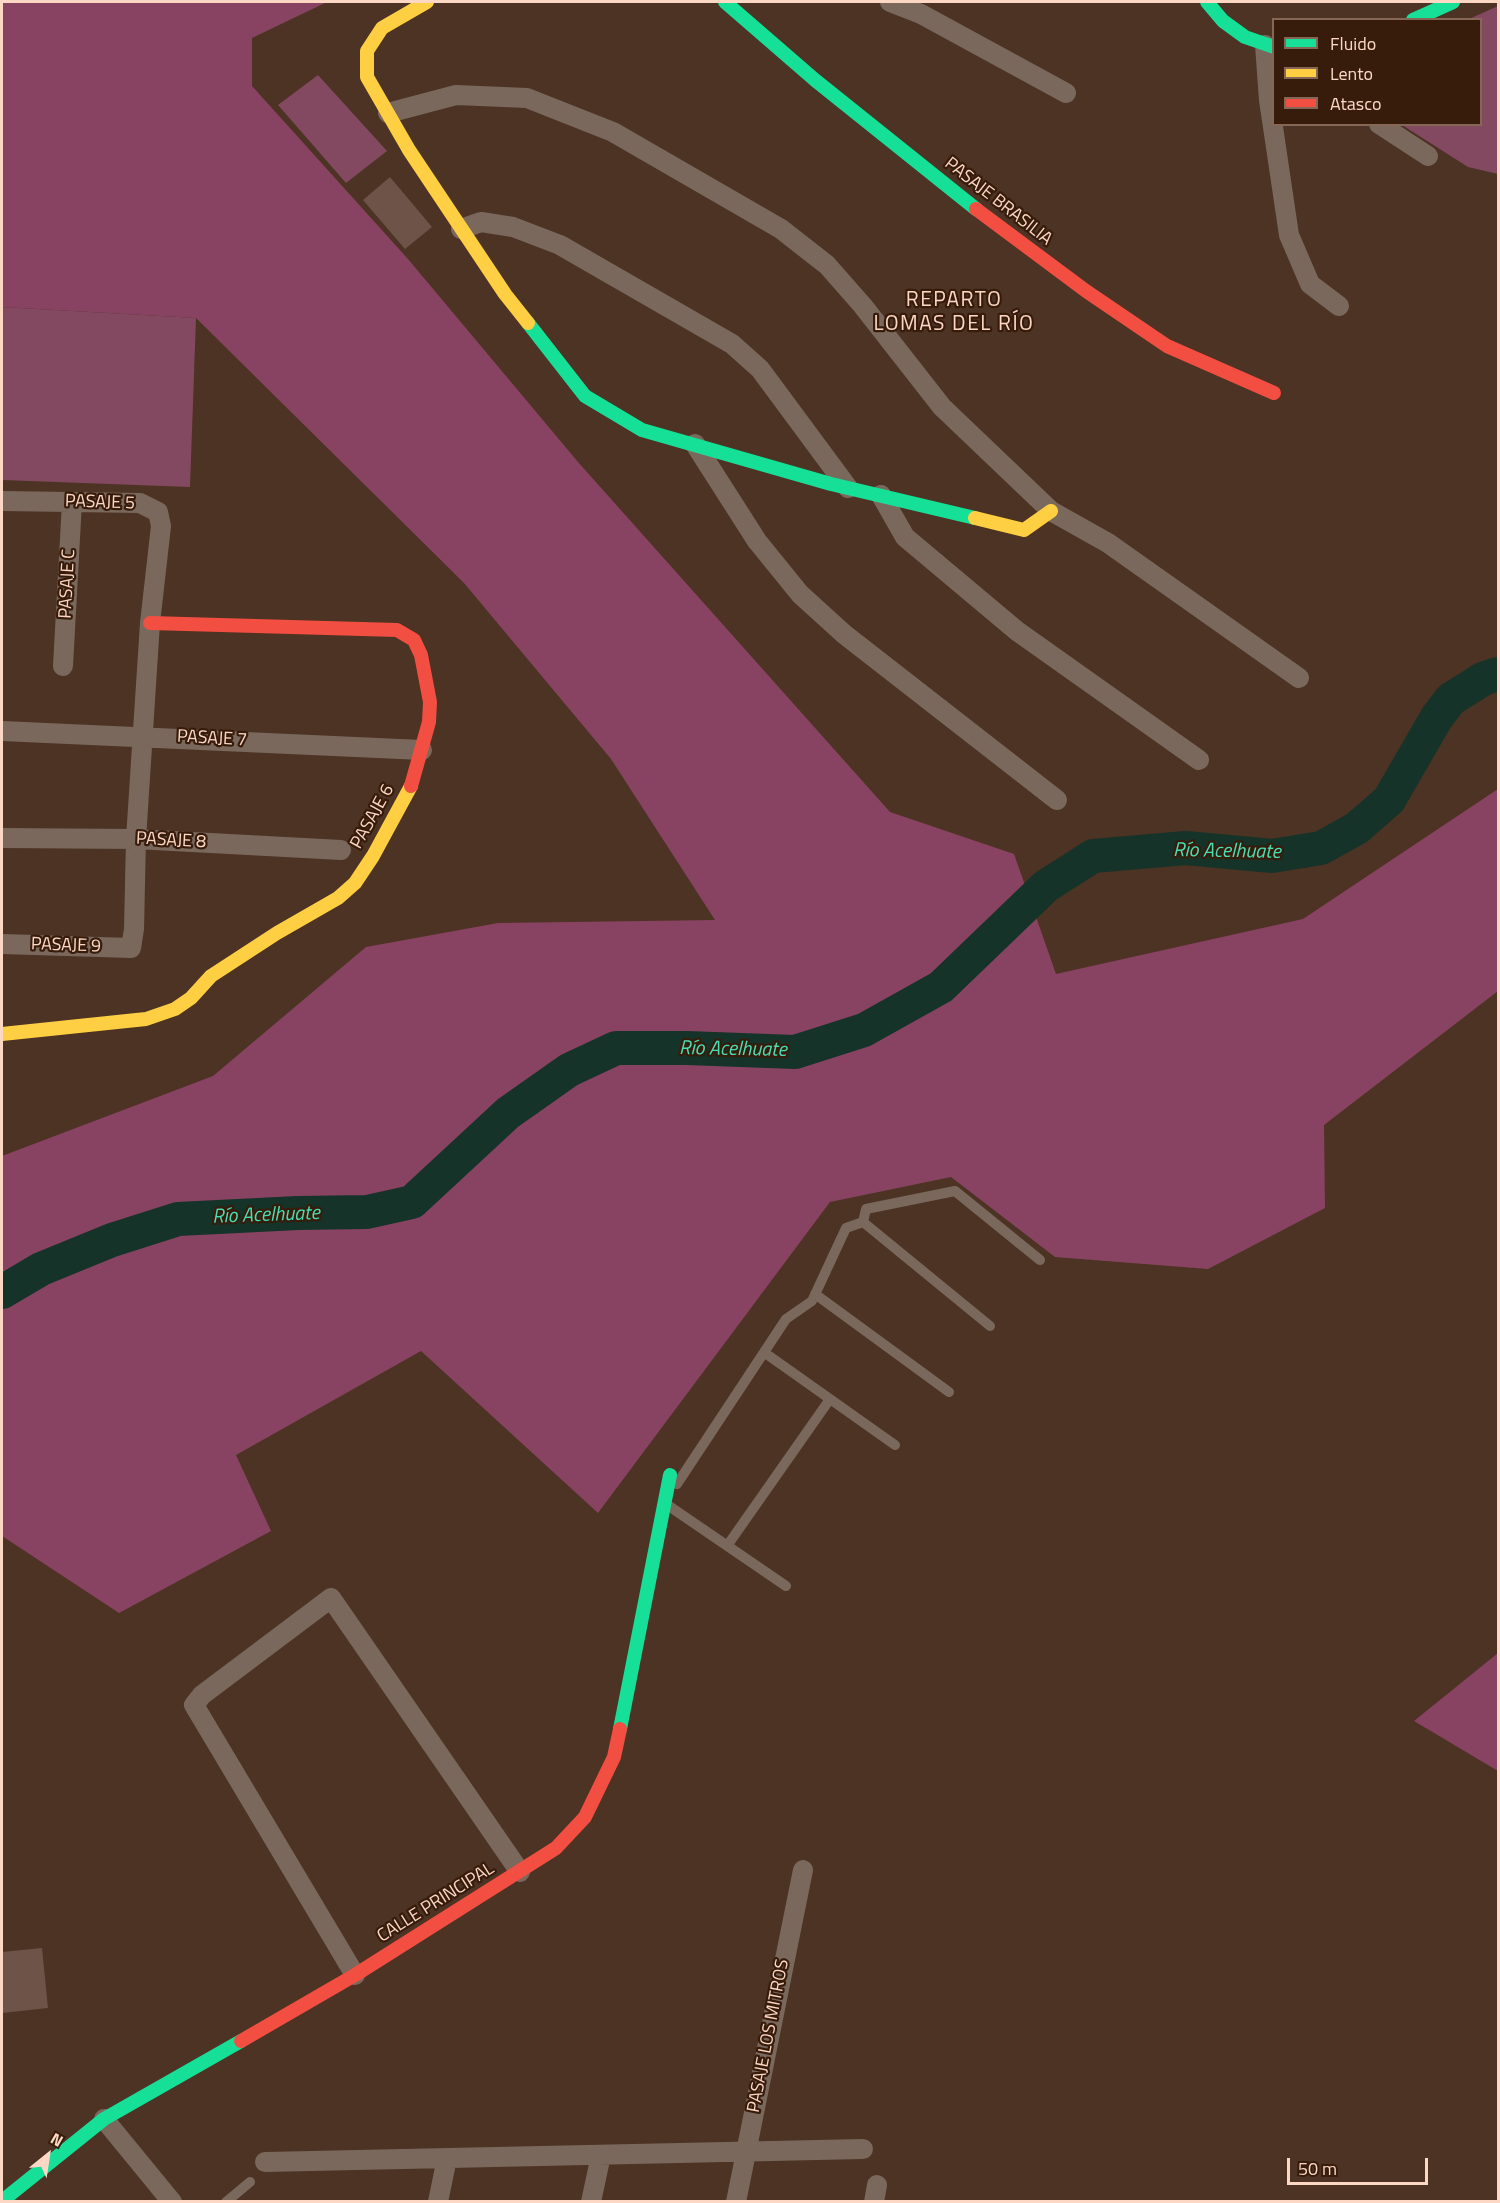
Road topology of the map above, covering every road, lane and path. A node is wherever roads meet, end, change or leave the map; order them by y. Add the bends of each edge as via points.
1 (427, 2) edge
2 (725, 2) edge
3 (890, 2) edge
4 (1207, 2) edge
5 (1453, 2) edge
6 (1417, 18) edge
7 (1269, 46) edge
8 (1065, 93) dead end
9 (388, 113) junction
10 (1272, 120) edge
11 (1273, 126) edge
12 (1382, 126) edge
13 (1428, 156) dead end
14 (461, 229) junction
15 (1339, 306) dead end
16 (1274, 393) dead end
17 (695, 444) junction
18 (848, 488) junction
19 (881, 495) junction
20 (2, 501) edge
21 (72, 502) junction
22 (1051, 511) junction
23 (150, 623) junction
24 (63, 666) dead end
25 (1299, 678) dead end
26 (2, 731) edge
27 (142, 736) junction
28 (423, 750) junction
29 (1199, 760) dead end
30 (1058, 800) dead end
31 (2, 838) edge
32 (136, 839) junction
33 (341, 850) dead end
34 (2, 944) edge
35 (2, 1034) edge
36 (863, 1222) junction
37 (1040, 1260) dead end
38 (815, 1294) junction
39 (990, 1326) dead end
40 (765, 1353) junction
41 (949, 1392) dead end
42 (830, 1399) junction
43 (895, 1445) dead end
44 (670, 1475) dead end
45 (664, 1503) junction
46 (727, 1546) junction
47 (786, 1586) dead end
48 (802, 1870) dead end
49 (520, 1872) junction
50 (355, 1975) junction
51 (104, 2119) junction
52 (863, 2149) dead end
53 (745, 2152) junction
54 (601, 2155) junction
55 (447, 2158) junction
56 (265, 2162) dead end
57 (250, 2182) dead end
58 (2, 2202) edge
59 (172, 2202) edge
60 (226, 2202) edge
61 (438, 2202) edge
62 (591, 2202) edge
63 (736, 2202) edge

1 - 9 street via 382,28 367,51 367,77
2 - 16 street, PASAJE BRASILIA via 970,205 1086,291 1167,346
3 - 8 street via 921,14
4 - 7 street via 1223,21 1245,37
5 - 6 street
7 - 10 street
9 - 14 street
9 - 22 street via 456,95 527,98 613,132 781,229 827,265 942,407
11 - 15 street via 1289,236 1310,284
12 - 13 street
14 - 17 street via 505,294 585,396 642,429
14 - 18 street via 481,222 513,227 560,245 732,344 760,369
17 - 18 street
17 - 30 street via 757,541 800,594 844,634
18 - 19 street
19 - 22 street via 1024,530
19 - 29 street via 905,537 1017,631
20 - 21 street, PASAJE 5
21 - 23 street, PASAJE 5 via 140,503 158,512 160,526
21 - 24 street, PASAJE C
22 - 25 street via 1108,543
23 - 27 street
23 - 28 street, PASAJE 6 via 397,630 414,640 421,655 430,702
26 - 27 street, PASAJE 7
27 - 28 street, PASAJE 7
27 - 32 street
28 - 35 street, PASAJE 6 via 411,786 355,883 338,898 211,976 175,1009 146,1019
31 - 32 street, PASAJE 8
32 - 33 street, PASAJE 8
32 - 34 street, PASAJE 9 via 131,948
36 - 37 lane via 866,1209 955,1191
36 - 38 lane via 846,1228
36 - 39 lane
38 - 40 lane via 812,1301 786,1319
38 - 41 lane
40 - 42 lane
40 - 45 lane
42 - 43 lane
42 - 46 lane
44 - 45 street, CALLE PRINCIPAL
45 - 46 lane
45 - 49 street, CALLE PRINCIPAL via 614,1757 585,1817 556,1848
46 - 47 lane
48 - 53 street, PASAJE LOS MITROS
49 - 50 street, CALLE PRINCIPAL
49 - 50 street via 331,1598 194,1705
50 - 51 street, CALLE PRINCIPAL
51 - 58 street, CALLE PRINCIPAL
51 - 59 street
52 - 53 street
53 - 54 street
53 - 63 street, PASAJE LOS MITROS
54 - 55 street
54 - 62 street
55 - 56 street
55 - 61 street
57 - 60 lane

